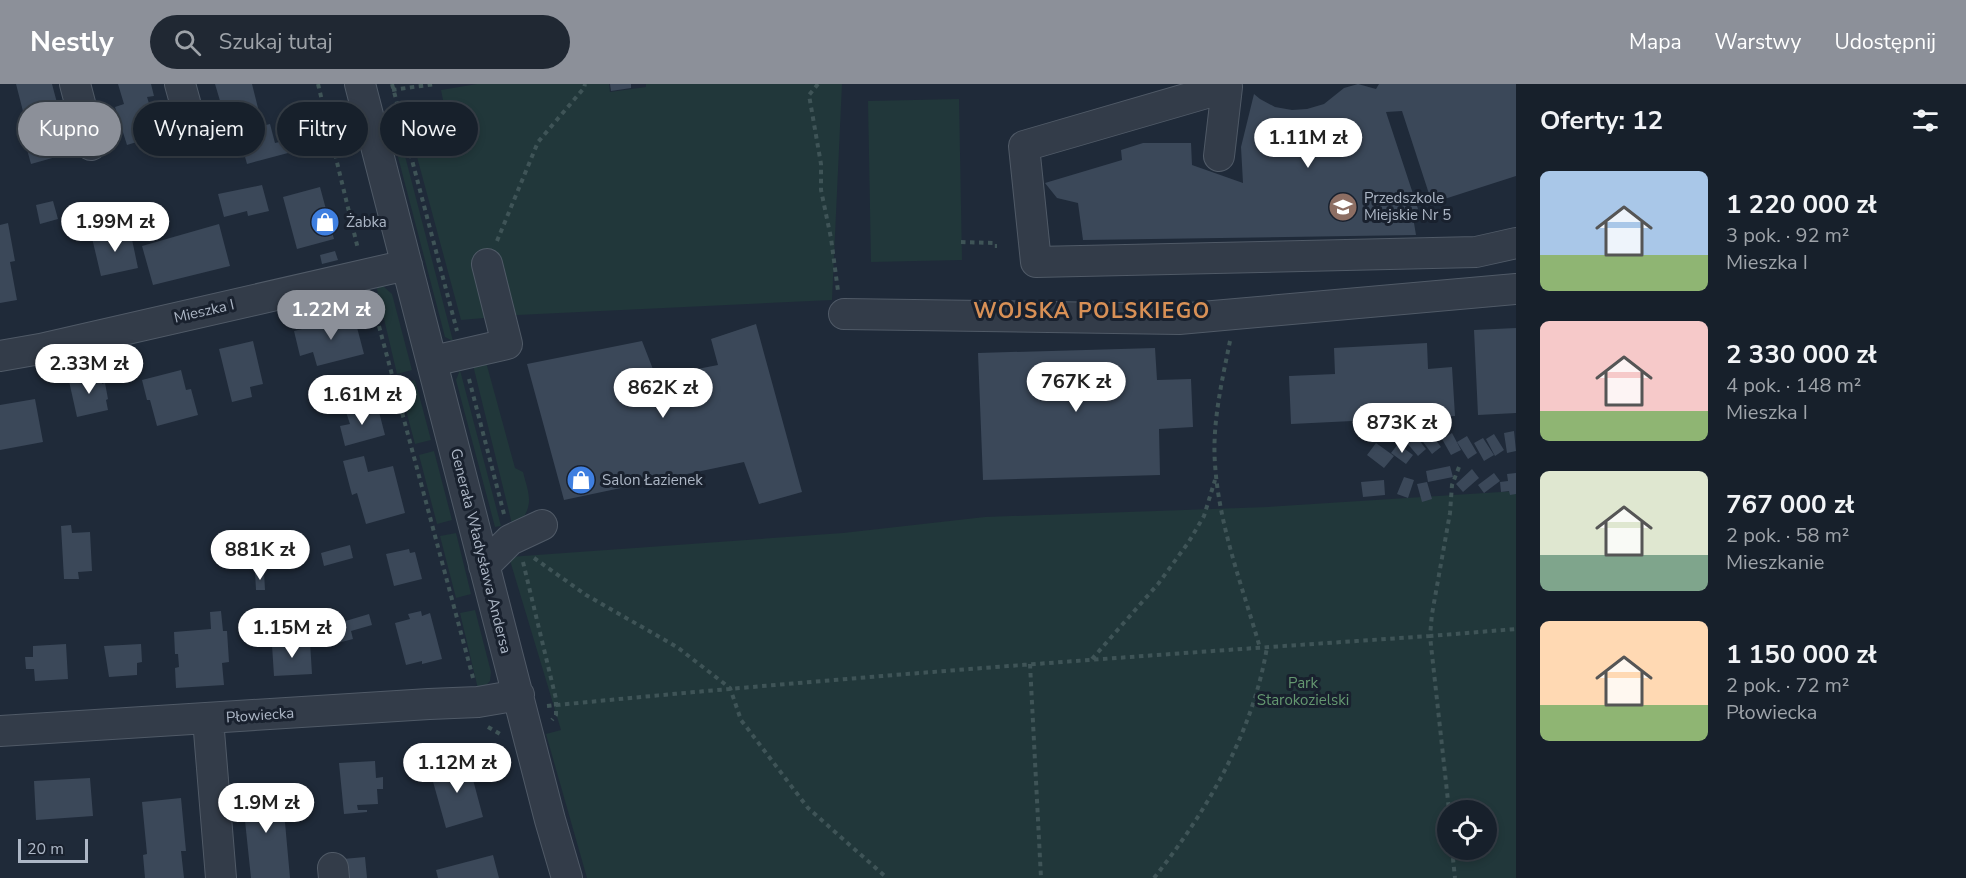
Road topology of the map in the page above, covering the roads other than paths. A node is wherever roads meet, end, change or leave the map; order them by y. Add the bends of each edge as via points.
1 (75, 84) edge
2 (360, 84) edge
3 (80, 102) edge
4 (1219, 156) dead end
5 (1516, 243) edge
6 (487, 264) road end
7 (407, 265) junction
8 (1516, 289) edge
9 (844, 314) road end
10 (0, 356) edge
11 (433, 361) junction
12 (542, 525) dead end
13 (484, 566) junction
14 (519, 695) junction
15 (208, 719) junction
16 (0, 731) edge
17 (221, 878) edge
18 (567, 878) edge

1 - 3 street
2 - 7 street, Generała Władysława Andersa
4 - 5 street via 1227,87 1024,146 1035,262 1476,252
6 - 11 street via 507,344
7 - 10 street, Mieszka I
7 - 11 street, Generała Władysława Andersa
8 - 9 street via 1179,319
11 - 13 street, Generała Władysława Andersa
12 - 13 street via 510,540
13 - 14 street, Generała Władysława Andersa
14 - 15 street, Płowiecka via 478,702
14 - 18 street, Generała Władysława Andersa
15 - 16 street, Płowiecka
15 - 17 street

